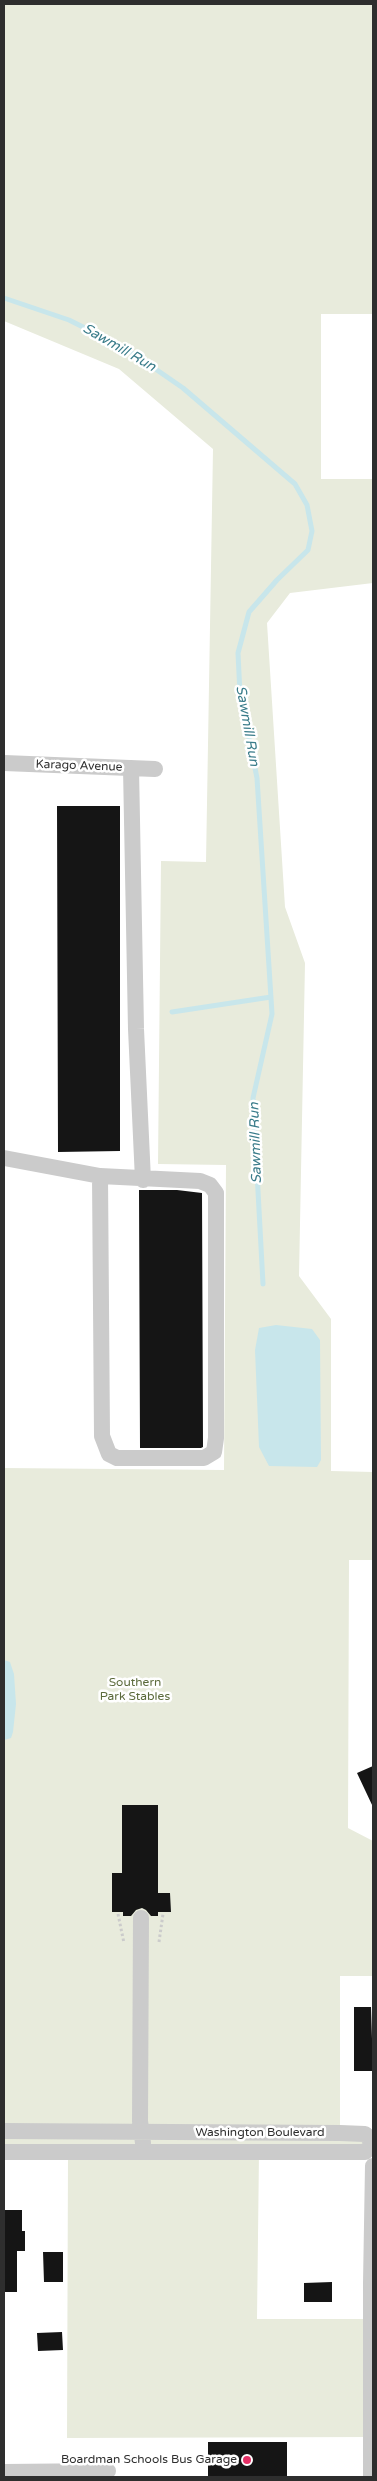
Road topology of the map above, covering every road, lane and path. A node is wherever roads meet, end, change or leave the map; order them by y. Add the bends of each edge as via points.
1 (4, 763) edge
2 (131, 768) junction
3 (155, 769) dead end
4 (4, 1158) edge
5 (100, 1176) junction
6 (144, 1180) junction
7 (141, 1918) dead end
8 (4, 2131) edge
9 (143, 2132) junction
10 (373, 2143) edge
11 (4, 2152) edge
12 (144, 2153) junction
13 (373, 2166) edge
14 (108, 2471) dead end
15 (4, 2472) edge
16 (371, 2477) edge

1 - 2 street, Karago Avenue
2 - 3 street, Karago Avenue
2 - 6 street via 136,1029
4 - 5 street
5 - 6 street
5 - 6 street via 102,1436 109,1454 117,1458 204,1458 214,1452 216,1438 216,1194 210,1185 200,1181
7 - 9 street via 140,2120
8 - 9 street, Washington Boulevard
9 - 10 street, Washington Boulevard via 365,2134
9 - 12 street
10 - 12 street, Washington Boulevard via 365,2152
11 - 12 street, Washington Boulevard
13 - 16 street
14 - 15 street

